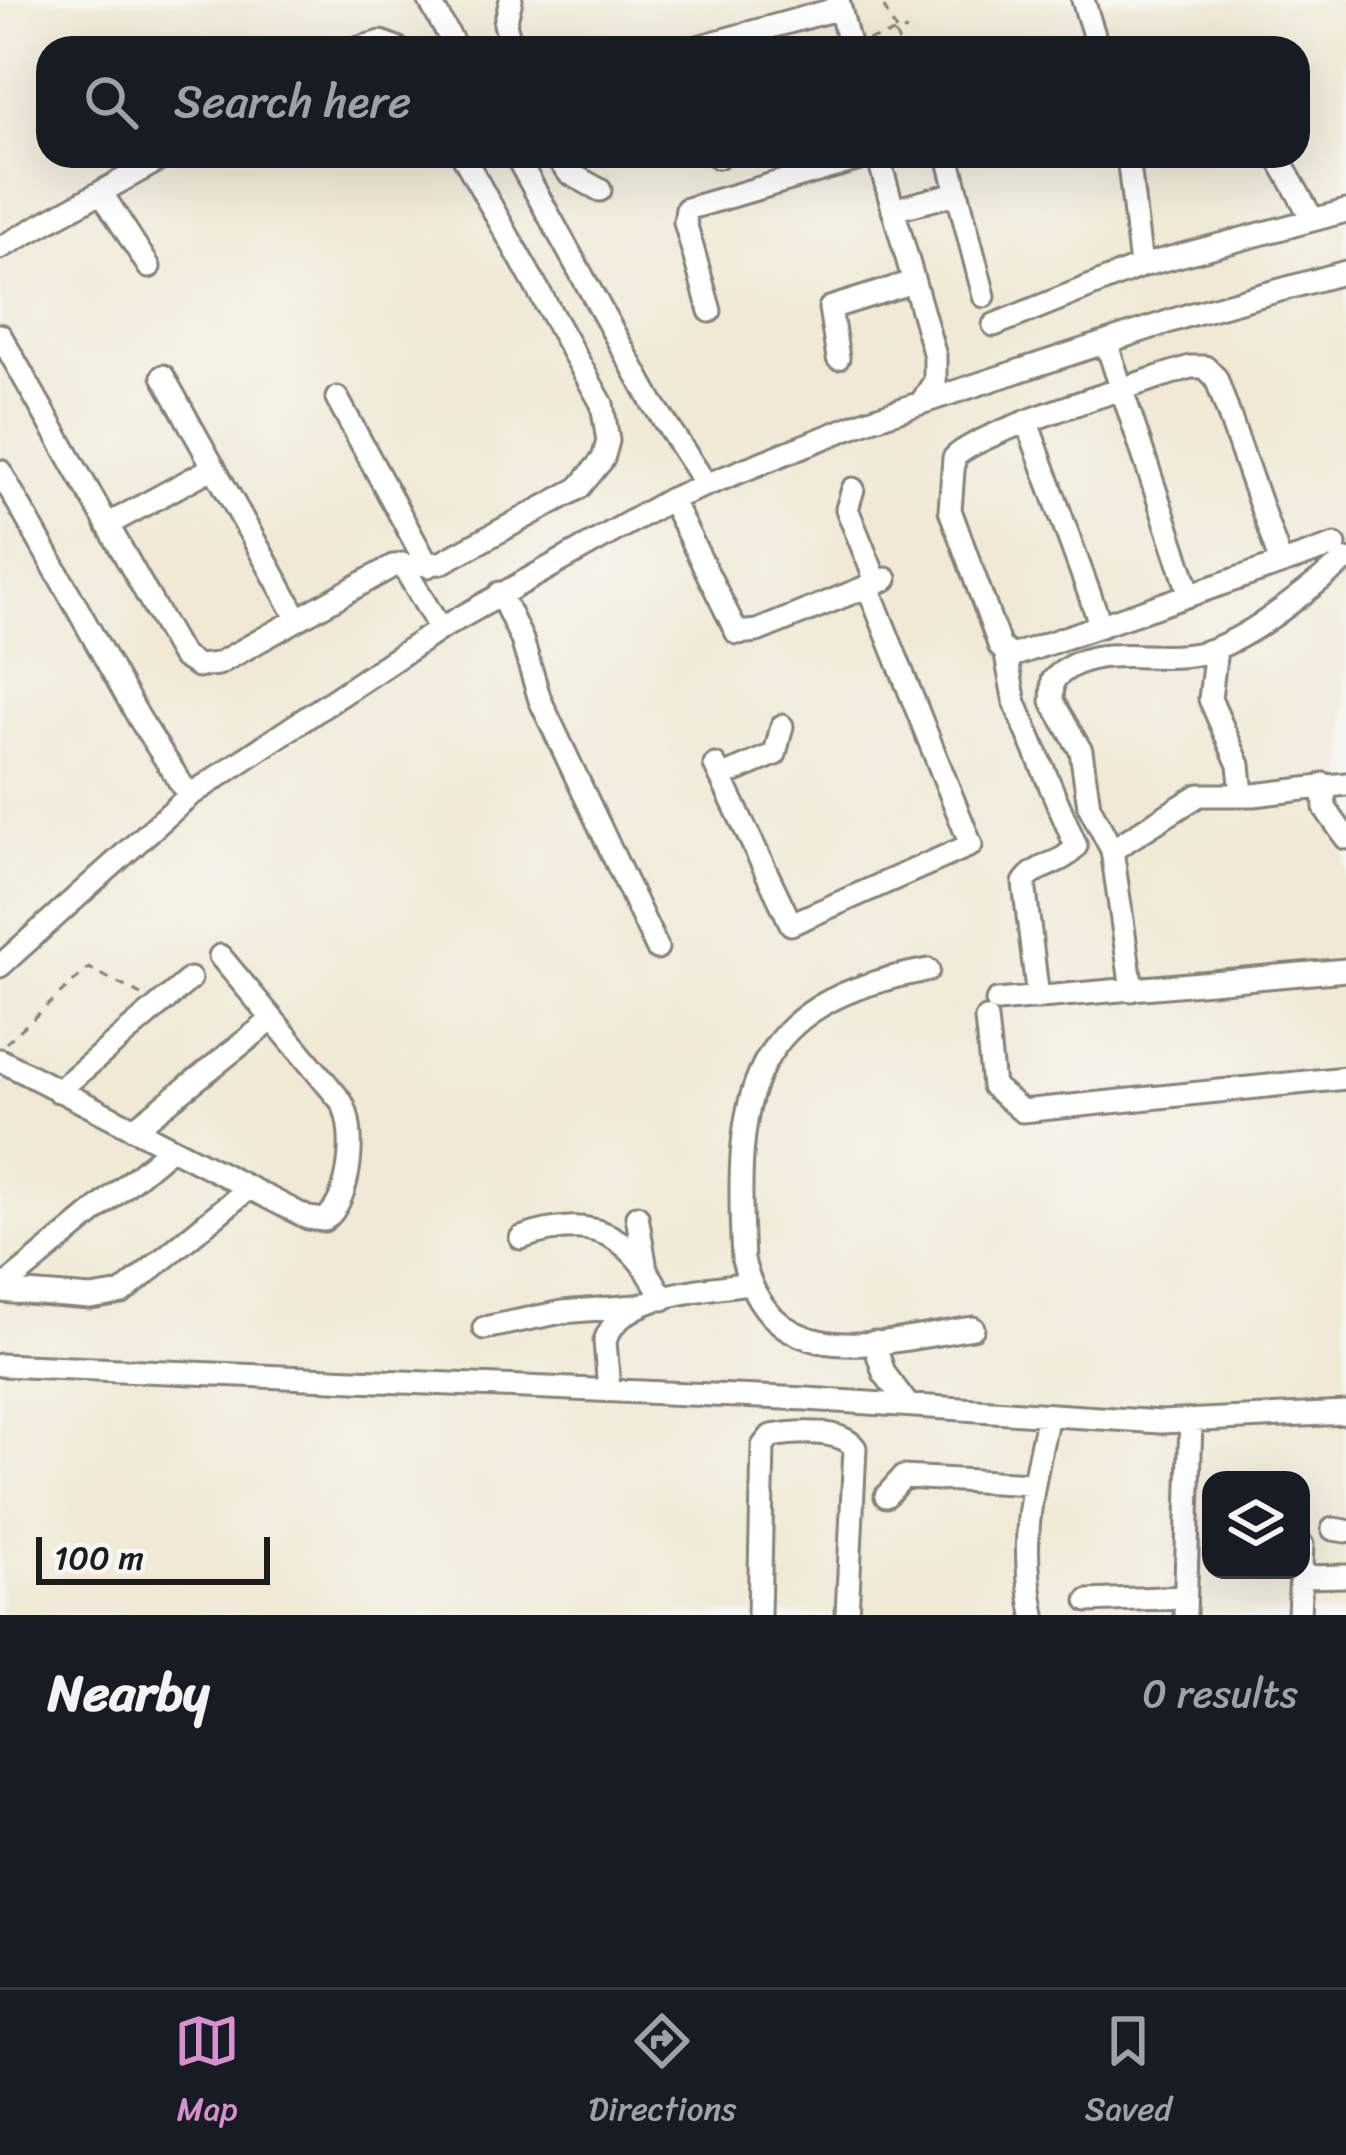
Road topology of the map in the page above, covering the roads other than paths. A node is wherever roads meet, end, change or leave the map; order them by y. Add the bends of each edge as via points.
1 (429, 0) edge
2 (512, 0) edge
3 (1083, 0) edge
4 (839, 4) edge
5 (449, 36) edge
6 (508, 36) edge
7 (734, 36) edge
8 (847, 36) edge
9 (1094, 36) edge
10 (144, 168) edge
11 (470, 168) edge
12 (523, 168) edge
13 (565, 168) edge
14 (832, 168) edge
15 (878, 168) edge
16 (951, 168) edge
17 (1129, 168) edge
18 (1283, 168) edge
19 (600, 190) dead end
20 (101, 192) junction
21 (957, 193) junction
22 (893, 210) junction
23 (1346, 211) edge
24 (1313, 220) junction
25 (0, 248) edge
26 (1141, 266) junction
27 (149, 267) dead end
28 (1346, 272) edge
29 (913, 283) junction
30 (984, 296) dead end
31 (710, 311) dead end
32 (994, 325) dead end
33 (0, 335) edge
34 (1106, 342) junction
35 (934, 356) junction
36 (838, 358) dead end
37 (163, 376) dead end
38 (978, 385) junction
39 (1121, 391) junction
40 (337, 398) dead end
41 (921, 403) junction
42 (1028, 425) junction
43 (214, 467) junction
44 (0, 470) edge
45 (705, 483) junction
46 (853, 489) dead end
47 (671, 499) junction
48 (107, 525) junction
49 (1341, 552) edge
50 (1281, 563) junction
51 (402, 564) junction
52 (428, 566) junction
53 (877, 583) junction
54 (500, 593) junction
55 (1190, 595) junction
56 (298, 619) junction
57 (1101, 626) junction
58 (440, 629) junction
59 (1216, 649) junction
60 (1006, 655) junction
61 (773, 730) dead end
62 (1335, 784) edge
63 (1242, 794) junction
64 (189, 796) junction
65 (1346, 838) edge
66 (1112, 850) junction
67 (658, 948) dead end
68 (220, 956) dead end
69 (0, 966) edge
70 (928, 970) dead end
71 (1346, 970) edge
72 (190, 980) dead end
73 (1132, 990) junction
74 (1038, 998) junction
75 (273, 1019) junction
76 (0, 1060) edge
77 (1346, 1078) edge
78 (58, 1091) junction
79 (134, 1129) junction
80 (171, 1148) junction
81 (249, 1188) junction
82 (637, 1216) dead end
83 (521, 1238) dead end
84 (645, 1263) junction
85 (749, 1283) junction
86 (0, 1290) edge
87 (653, 1303) junction
88 (484, 1328) dead end
89 (973, 1328) dead end
90 (874, 1342) junction
91 (0, 1365) edge
92 (609, 1390) junction
93 (807, 1399) junction
94 (908, 1405) junction
95 (1346, 1413) edge
96 (1048, 1415) junction
97 (1191, 1421) junction
98 (804, 1434) junction
99 (1031, 1484) junction
100 (886, 1496) dead end
101 (1187, 1529) junction
102 (1202, 1529) edge
103 (1310, 1572) edge
104 (1346, 1576) edge
105 (1301, 1579) edge
106 (1088, 1601) dead end
107 (1185, 1606) edge
108 (759, 1615) edge
109 (847, 1615) edge
110 (1034, 1615) edge
111 (1299, 1615) edge

1 - 5 street
2 - 6 street
3 - 9 street
4 - 7 street
4 - 8 street
10 - 20 street
11 - 52 street via 602,404 608,441 579,488
12 - 45 street
13 - 19 street
14 - 31 street via 687,209
15 - 22 street
16 - 21 street
17 - 26 street
18 - 24 street
20 - 25 street
20 - 27 street
21 - 22 street
21 - 30 street
22 - 29 street
23 - 24 street
24 - 26 street
26 - 32 street
28 - 34 street
29 - 35 street
29 - 36 street via 830,308
33 - 48 street
34 - 38 street
34 - 39 street
35 - 38 street
35 - 41 street via 935,381
37 - 43 street
38 - 41 street
39 - 42 street
39 - 50 street via 1198,365 1212,371
39 - 55 street
40 - 52 street
41 - 45 street
42 - 57 street
42 - 60 street via 967,447 952,466 950,511
43 - 48 street
43 - 56 street
44 - 64 street
45 - 47 street
46 - 53 street via 847,509
47 - 53 street via 736,633
47 - 54 street
48 - 56 street via 189,662 218,664
49 - 50 street
49 - 59 street
50 - 55 street
51 - 52 street
51 - 56 street
51 - 58 street
53 - 61 street via 971,845 791,924 718,771 772,757
54 - 58 street
54 - 67 street via 540,700
55 - 57 street
57 - 60 street
58 - 64 street
59 - 63 street via 1210,699 1240,766
59 - 66 street via 1173,659 1097,656 1053,680 1052,701 1076,738 1089,806
60 - 74 street via 1015,703 1076,846 1024,883
62 - 63 street
62 - 65 street via 1325,808
63 - 66 street via 1186,799
64 - 69 street
66 - 73 street
68 - 75 street
70 - 85 street via 834,996 793,1020 764,1060 748,1107 742,1235
71 - 73 street
72 - 78 street
73 - 74 street
74 - 77 street via 992,1010 993,1086 1022,1111
75 - 79 street
75 - 81 street via 341,1101 350,1140 336,1209 324,1220
76 - 78 street
78 - 79 street
79 - 80 street
80 - 81 street
80 - 86 street
81 - 86 street via 122,1293
82 - 84 street
83 - 84 street via 588,1227 620,1240
84 - 87 street
85 - 87 street
85 - 90 street via 798,1336 845,1346
87 - 88 street
87 - 92 street via 609,1329
89 - 90 street
90 - 94 street
91 - 92 street
92 - 93 street
93 - 94 street
93 - 98 street
94 - 96 street
95 - 97 street
96 - 97 street
96 - 99 street
97 - 101 street
98 - 108 street via 771,1436 763,1446
98 - 109 street via 848,1438 856,1454
99 - 100 street via 903,1477
99 - 110 street via 1025,1544
101 - 102 street
101 - 107 street
103 - 104 street
105 - 111 street
106 - 107 street

